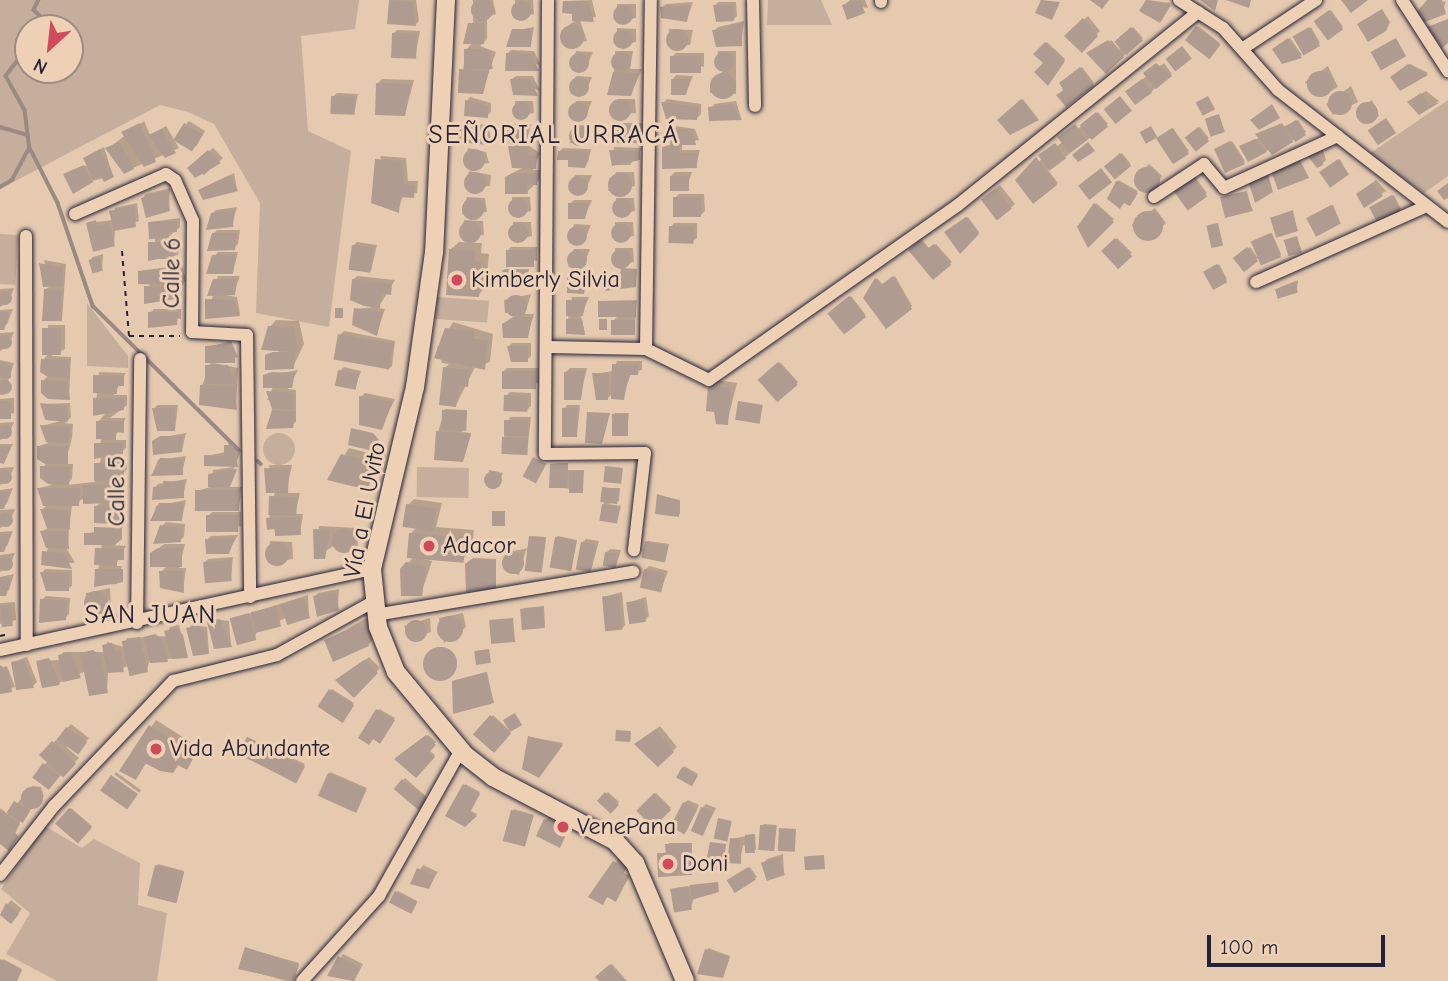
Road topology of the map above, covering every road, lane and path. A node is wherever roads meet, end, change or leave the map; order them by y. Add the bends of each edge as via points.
1 (446, 0) edge
2 (548, 0) edge
3 (651, 0) edge
4 (753, 0) edge
5 (1179, 0) edge
6 (1316, 0) edge
7 (1402, 0) edge
8 (1198, 12) junction
9 (1242, 49) junction
10 (1448, 71) edge
11 (755, 106) dead end
12 (1338, 136) junction
13 (1154, 197) dead end
14 (1427, 206) junction
15 (75, 214) dead end
16 (1448, 222) edge
17 (26, 236) dead end
18 (122, 251) dead end
19 (1256, 282) dead end
20 (185, 336) dead end
21 (548, 347) junction
22 (646, 349) junction
23 (140, 359) dead end
24 (634, 550) dead end
25 (372, 569) junction
26 (633, 572) dead end
27 (250, 597) junction
28 (374, 608) junction
29 (137, 623) junction
30 (9, 634) dead end
31 (0, 636) edge
32 (27, 645) junction
33 (0, 650) edge
34 (461, 750) junction
35 (0, 875) edge
36 (302, 981) edge
37 (684, 981) edge

1 - 25 street, Vía a El Uvito via 434,252 415,387
2 - 21 street
3 - 22 street
4 - 11 street
5 - 8 street
6 - 9 street
7 - 10 street
8 - 9 street
8 - 22 street via 958,205 709,380
9 - 12 street via 1278,90
12 - 13 street via 1224,188 1204,164
12 - 14 street
14 - 16 street
14 - 19 street
15 - 27 street, Calle 6 via 166,174 175,180 193,221 192,332 247,335
17 - 32 street
18 - 20 path via 129,336
21 - 22 street
21 - 24 street via 545,454 645,453
23 - 29 street, Calle 5
25 - 27 street
25 - 28 street, Vía a El Uvito
26 - 28 street
27 - 29 street
28 - 34 street, Vía a El Uvito via 396,672
28 - 35 street via 277,655 173,681 54,806
29 - 32 street
30 - 31 path
32 - 33 street
34 - 36 street via 379,896
34 - 37 street, Vía a El Uvito via 493,776 615,841 650,888

